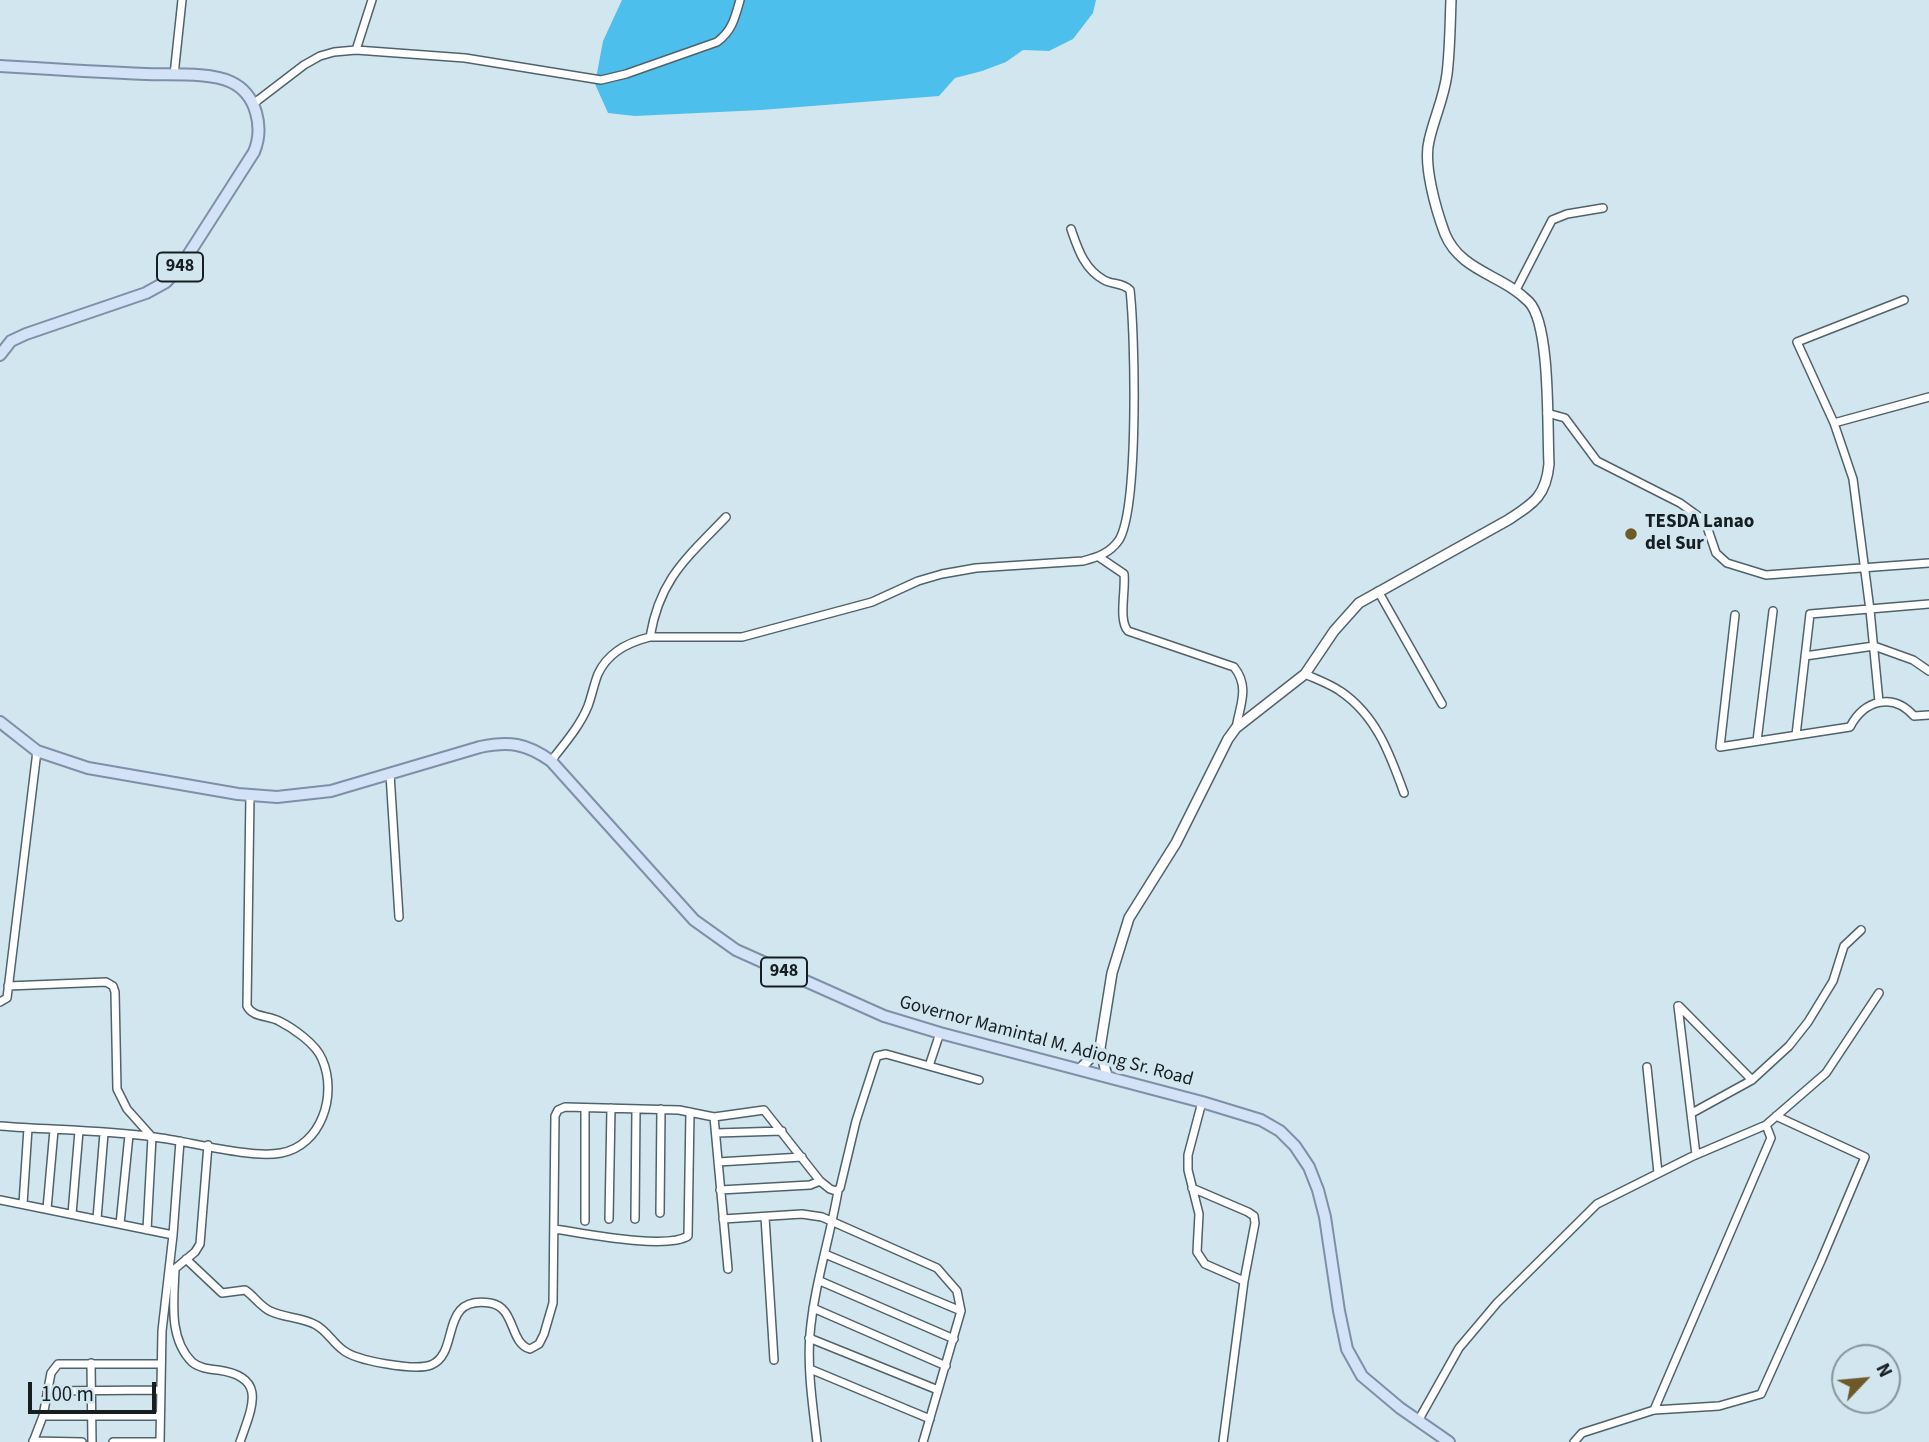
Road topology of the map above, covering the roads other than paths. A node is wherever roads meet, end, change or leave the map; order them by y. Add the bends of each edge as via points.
1 (182, 0) edge
2 (372, 0) edge
3 (740, 0) edge
4 (1451, 0) edge
5 (356, 50) junction
6 (0, 66) edge
7 (174, 75) junction
8 (253, 104) junction
9 (1603, 208) dead end
10 (1071, 229) dead end
11 (1516, 290) junction
12 (1904, 300) dead end
13 (6, 343) edge
14 (0, 355) edge
15 (1929, 397) edge
16 (1547, 413) junction
17 (1834, 423) junction
18 (726, 517) dead end
19 (1099, 557) junction
20 (1929, 563) edge
21 (1863, 569) junction
22 (1378, 591) junction
23 (1929, 604) edge
24 (1870, 610) junction
25 (1773, 611) dead end
26 (1735, 615) dead end
27 (650, 637) junction
28 (1874, 646) junction
29 (1805, 656) junction
30 (1929, 671) edge
31 (1305, 674) junction
32 (1879, 702) junction
33 (1442, 704) dead end
34 (1929, 715) edge
35 (0, 722) edge
36 (1236, 729) junction
37 (1796, 735) junction
38 (1757, 741) junction
39 (37, 751) junction
40 (551, 761) junction
41 (390, 774) junction
42 (1404, 793) dead end
43 (250, 795) junction
44 (399, 917) dead end
45 (1861, 930) dead end
46 (8, 986) junction
47 (1879, 993) dead end
48 (0, 1002) edge
49 (940, 1033) junction
50 (1100, 1048) junction
51 (929, 1066) junction
52 (1647, 1067) dead end
53 (1080, 1069) junction
54 (1107, 1076) junction
55 (979, 1080) dead end
56 (1752, 1080) junction
57 (1202, 1102) junction
58 (585, 1108) junction
59 (611, 1108) junction
60 (636, 1109) junction
61 (661, 1109) junction
62 (690, 1112) junction
63 (1692, 1113) junction
64 (1776, 1116) junction
65 (714, 1117) junction
66 (1766, 1125) junction
67 (0, 1126) edge
68 (28, 1128) junction
69 (54, 1130) junction
70 (79, 1131) junction
71 (782, 1131) junction
72 (104, 1133) junction
73 (716, 1133) junction
74 (129, 1135) junction
75 (0, 1136) edge
76 (152, 1137) junction
77 (180, 1141) junction
78 (208, 1145) junction
79 (1696, 1155) junction
80 (802, 1157) junction
81 (718, 1162) junction
82 (1658, 1173) junction
83 (820, 1181) junction
84 (1192, 1188) junction
85 (720, 1190) junction
86 (838, 1191) junction
87 (0, 1200) edge
88 (23, 1204) junction
89 (47, 1209) junction
90 (660, 1213) dead end
91 (72, 1214) junction
92 (765, 1217) junction
93 (97, 1219) junction
94 (609, 1219) dead end
95 (635, 1219) dead end
96 (723, 1219) junction
97 (585, 1221) dead end
98 (833, 1222) junction
99 (120, 1224) junction
100 (555, 1229) junction
101 (147, 1230) junction
102 (173, 1235) junction
103 (825, 1254) junction
104 (187, 1259) junction
105 (727, 1269) dead end
106 (172, 1272) junction
107 (820, 1281) junction
108 (1244, 1281) junction
109 (813, 1308) junction
110 (961, 1311) junction
111 (810, 1338) junction
112 (954, 1339) junction
113 (774, 1360) dead end
114 (91, 1363) junction
115 (160, 1364) junction
116 (946, 1366) junction
117 (810, 1369) junction
118 (160, 1390) junction
119 (938, 1390) junction
120 (47, 1391) junction
121 (91, 1391) junction
122 (1654, 1410) junction
123 (43, 1416) junction
124 (92, 1416) junction
125 (160, 1416) junction
126 (930, 1419) junction
127 (1419, 1421) junction
128 (33, 1442) edge
129 (82, 1442) edge
130 (92, 1442) edge
131 (113, 1442) edge
132 (160, 1442) edge
133 (240, 1442) edge
134 (817, 1442) edge
135 (923, 1442) edge
136 (1223, 1442) edge
137 (1449, 1442) edge
138 (1574, 1442) edge

1 - 7 street
2 - 5 street
3 - 5 street via 727,35 717,42 601,80 465,58
4 - 11 street via 1447,74 1427,153 1435,200 1459,257
5 - 8 street via 320,56
6 - 7 main road
7 - 8 main road via 229,81
8 - 13 main road, 948 via 260,131 254,152 166,282
9 - 11 street via 1552,220
10 - 19 street via 1082,260 1106,282 1126,285 1132,307 1128,509 1119,540
11 - 16 street via 1531,304 1540,323
12 - 17 street via 1797,342
13 - 14 main road, 948
15 - 17 street
16 - 21 street via 1565,418 1597,461 1680,503 1705,521 1716,553 1727,563 1766,575
16 - 22 street via 1549,464 1542,494 1508,520
17 - 21 street via 1853,479
18 - 27 street via 668,580
19 - 27 street via 943,574 872,602 742,637
19 - 36 street via 1124,574 1123,623 1128,631 1234,667 1242,677
20 - 21 street
21 - 24 street
22 - 31 street via 1347,615
22 - 33 street
23 - 24 street
24 - 28 street
24 - 29 street via 1810,614
25 - 38 street
26 - 38 street via 1720,747
27 - 40 street via 608,658 580,722
28 - 29 street
28 - 30 street
28 - 32 street
29 - 37 street
31 - 36 street
31 - 42 street via 1339,690 1360,707 1379,732
32 - 34 street via 1899,704 1914,716
32 - 37 street via 1861,710 1850,727
35 - 39 main road, Governor Mamintal M. Adiong Sr. Road / 948
36 - 50 street via 1176,843 1129,918 1112,973
37 - 38 street
39 - 43 main road, Governor Mamintal M. Adiong Sr. Road / 948 via 88,768
39 - 46 street
40 - 41 main road, Governor Mamintal M. Adiong Sr. Road / 948 via 529,748 502,743
40 - 49 main road, Governor Mamintal M. Adiong Sr. Road / 948 via 694,920 716,937 884,1016
41 - 43 main road, Governor Mamintal M. Adiong Sr. Road / 948 via 307,795
41 - 44 street
43 - 78 street via 247,1006 254,1014 286,1025 315,1048 326,1068 326,1103 313,1135 292,1150 267,1154
45 - 56 street via 1844,946 1833,981 1808,1022
46 - 48 street via 6,998
46 - 76 street via 111,984 116,992 117,1089 127,1109
47 - 64 street via 1826,1073
49 - 51 street
49 - 53 main road, Governor Mamintal M. Adiong Sr. Road / 948
50 - 53 street
50 - 54 street
51 - 55 street
51 - 86 street via 883,1054 875,1059
52 - 82 street
53 - 54 main road, Governor Mamintal M. Adiong Sr. Road / 948
54 - 57 main road, Governor Mamintal M. Adiong Sr. Road / 948
56 - 63 street
56 - 63 street via 1678,1006
57 - 84 street via 1188,1155
57 - 127 main road, Governor Mamintal M. Adiong Sr. Road / 948 via 1261,1121 1280,1130 1295,1146 1309,1167 1323,1208 1348,1349 1362,1376
58 - 59 street
58 - 97 street
58 - 100 street via 562,1108 555,1116
59 - 60 street
59 - 94 street
60 - 61 street
60 - 95 street
61 - 62 street
61 - 90 street
62 - 65 street
62 - 100 street via 686,1238 630,1240
63 - 79 street
64 - 66 street
64 - 122 street via 1865,1157 1761,1394 1719,1406
65 - 71 street via 764,1110
65 - 73 street
66 - 79 street
66 - 122 street via 1771,1138
67 - 68 street
67 - 75 street
68 - 69 street
68 - 88 street
69 - 70 street
69 - 89 street
70 - 72 street
70 - 91 street
71 - 73 street
71 - 80 street
72 - 74 street
72 - 93 street
73 - 81 street
74 - 76 street
74 - 99 street
76 - 77 street
76 - 101 street
77 - 78 street
77 - 102 street
78 - 104 street via 200,1244
79 - 82 street
80 - 81 street
80 - 83 street
81 - 85 street
82 - 127 street via 1597,1204 1497,1303 1460,1348
83 - 85 street
83 - 86 street
84 - 108 street via 1199,1214 1200,1259
84 - 108 street via 1254,1216
85 - 96 street
86 - 98 street
87 - 88 street
88 - 89 street
89 - 91 street
91 - 93 street
92 - 96 street
92 - 98 street via 813,1214
92 - 113 street
93 - 99 street
96 - 105 street
98 - 103 street
98 - 110 street via 937,1268 957,1291
99 - 101 street
100 - 104 street via 553,1303 538,1344 530,1349 523,1346 498,1305 469,1305 454,1318 439,1359 423,1367 357,1358 314,1324 269,1311 246,1290 222,1293
101 - 102 street
102 - 106 street
103 - 107 street
103 - 110 street
104 - 106 street
106 - 115 street
106 - 133 street via 173,1320 187,1355 199,1367 238,1374 253,1391
107 - 109 street
107 - 112 street
108 - 136 street
109 - 111 street
109 - 116 street
110 - 112 street
111 - 117 street
111 - 119 street
112 - 116 street
114 - 115 street
114 - 120 street via 58,1364
114 - 121 street
115 - 118 street
116 - 119 street
117 - 126 street
117 - 134 street
118 - 121 street
118 - 125 street
119 - 126 street
120 - 121 street
120 - 123 street
121 - 124 street
122 - 138 street via 1582,1433
123 - 124 street
123 - 128 street
124 - 125 street
124 - 130 street
125 - 132 street
126 - 135 street
127 - 137 main road, Governor Mamintal M. Adiong Sr. Road / 948
128 - 129 street
131 - 132 street

